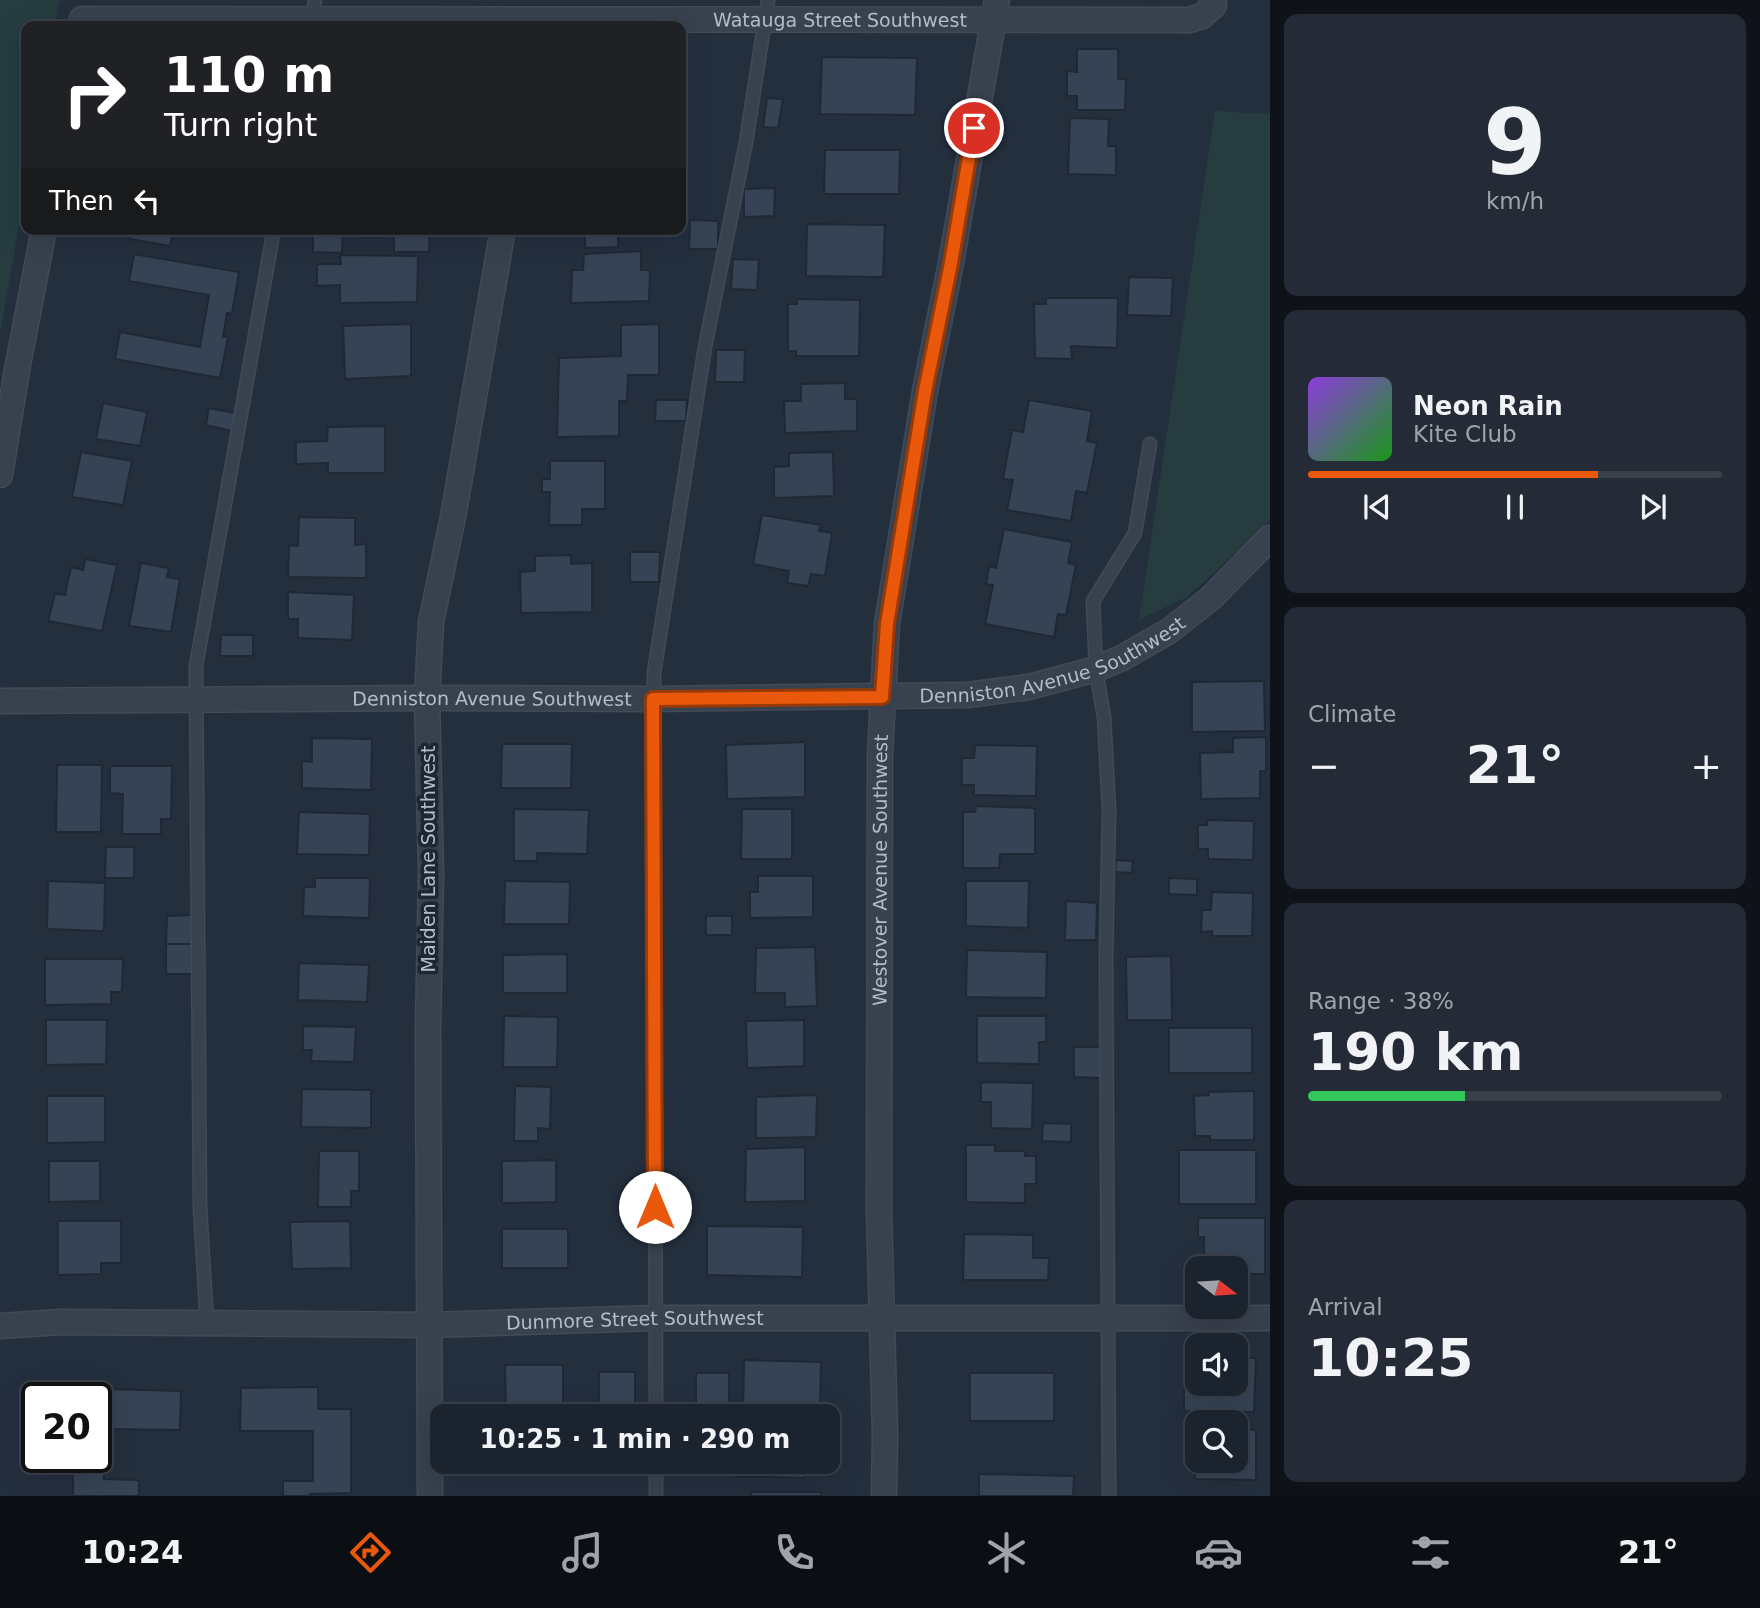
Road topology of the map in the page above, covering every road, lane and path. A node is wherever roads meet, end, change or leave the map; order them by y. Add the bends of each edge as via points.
1 (1214, 5) dead end
2 (767, 10) edge
3 (995, 10) edge
4 (83, 15) edge
5 (313, 16) edge
6 (541, 16) edge
7 (43, 235) edge
8 (273, 235) edge
9 (502, 235) edge
10 (1150, 444) dead end
11 (0, 475) edge
12 (1270, 538) edge
13 (1096, 669) junction
14 (882, 697) junction
15 (427, 698) junction
16 (653, 699) junction
17 (195, 700) junction
18 (0, 701) edge
19 (656, 1318) junction
20 (1108, 1318) junction
21 (1270, 1318) edge
22 (882, 1319) junction
23 (207, 1323) junction
24 (430, 1325) junction
25 (0, 1326) edge
26 (656, 1404) edge
27 (656, 1474) edge
28 (430, 1496) edge
29 (656, 1496) edge
30 (884, 1496) edge
31 (1109, 1496) edge

1 - 3 street, Watauga Street Southwest via 1189,20
2 - 3 street, Watauga Street Southwest
2 - 6 street, Watauga Street Southwest
2 - 16 lane via 705,347
3 - 14 street, Westover Avenue Southwest via 925,391 887,624
4 - 5 street, Watauga Street Southwest
5 - 6 street, Watauga Street Southwest
7 - 11 street
8 - 17 lane via 196,666
9 - 15 street, Maiden Lane Southwest via 431,622
10 - 13 lane via 1135,533 1093,601
12 - 13 street, Denniston Avenue Southwest via 1211,598 1169,631
13 - 14 street, Denniston Avenue Southwest via 980,694
13 - 20 lane via 1109,810
14 - 16 street, Denniston Avenue Southwest
14 - 22 street, Westover Avenue Southwest
15 - 16 street, Denniston Avenue Southwest
15 - 17 street, Denniston Avenue Southwest
15 - 24 street, Maiden Lane Southwest
16 - 19 lane
17 - 18 street, Denniston Avenue Southwest
17 - 23 lane via 200,1208
19 - 22 street, Dunmore Street Southwest
19 - 24 street, Dunmore Street Southwest
19 - 26 lane
20 - 21 street, Dunmore Street Southwest
20 - 22 street, Dunmore Street Southwest
20 - 31 lane
22 - 30 street, Westover Avenue Southwest
23 - 24 street, Dunmore Street Southwest
23 - 25 street, Dunmore Street Southwest
24 - 28 street, Maiden Lane Southwest
27 - 29 lane

